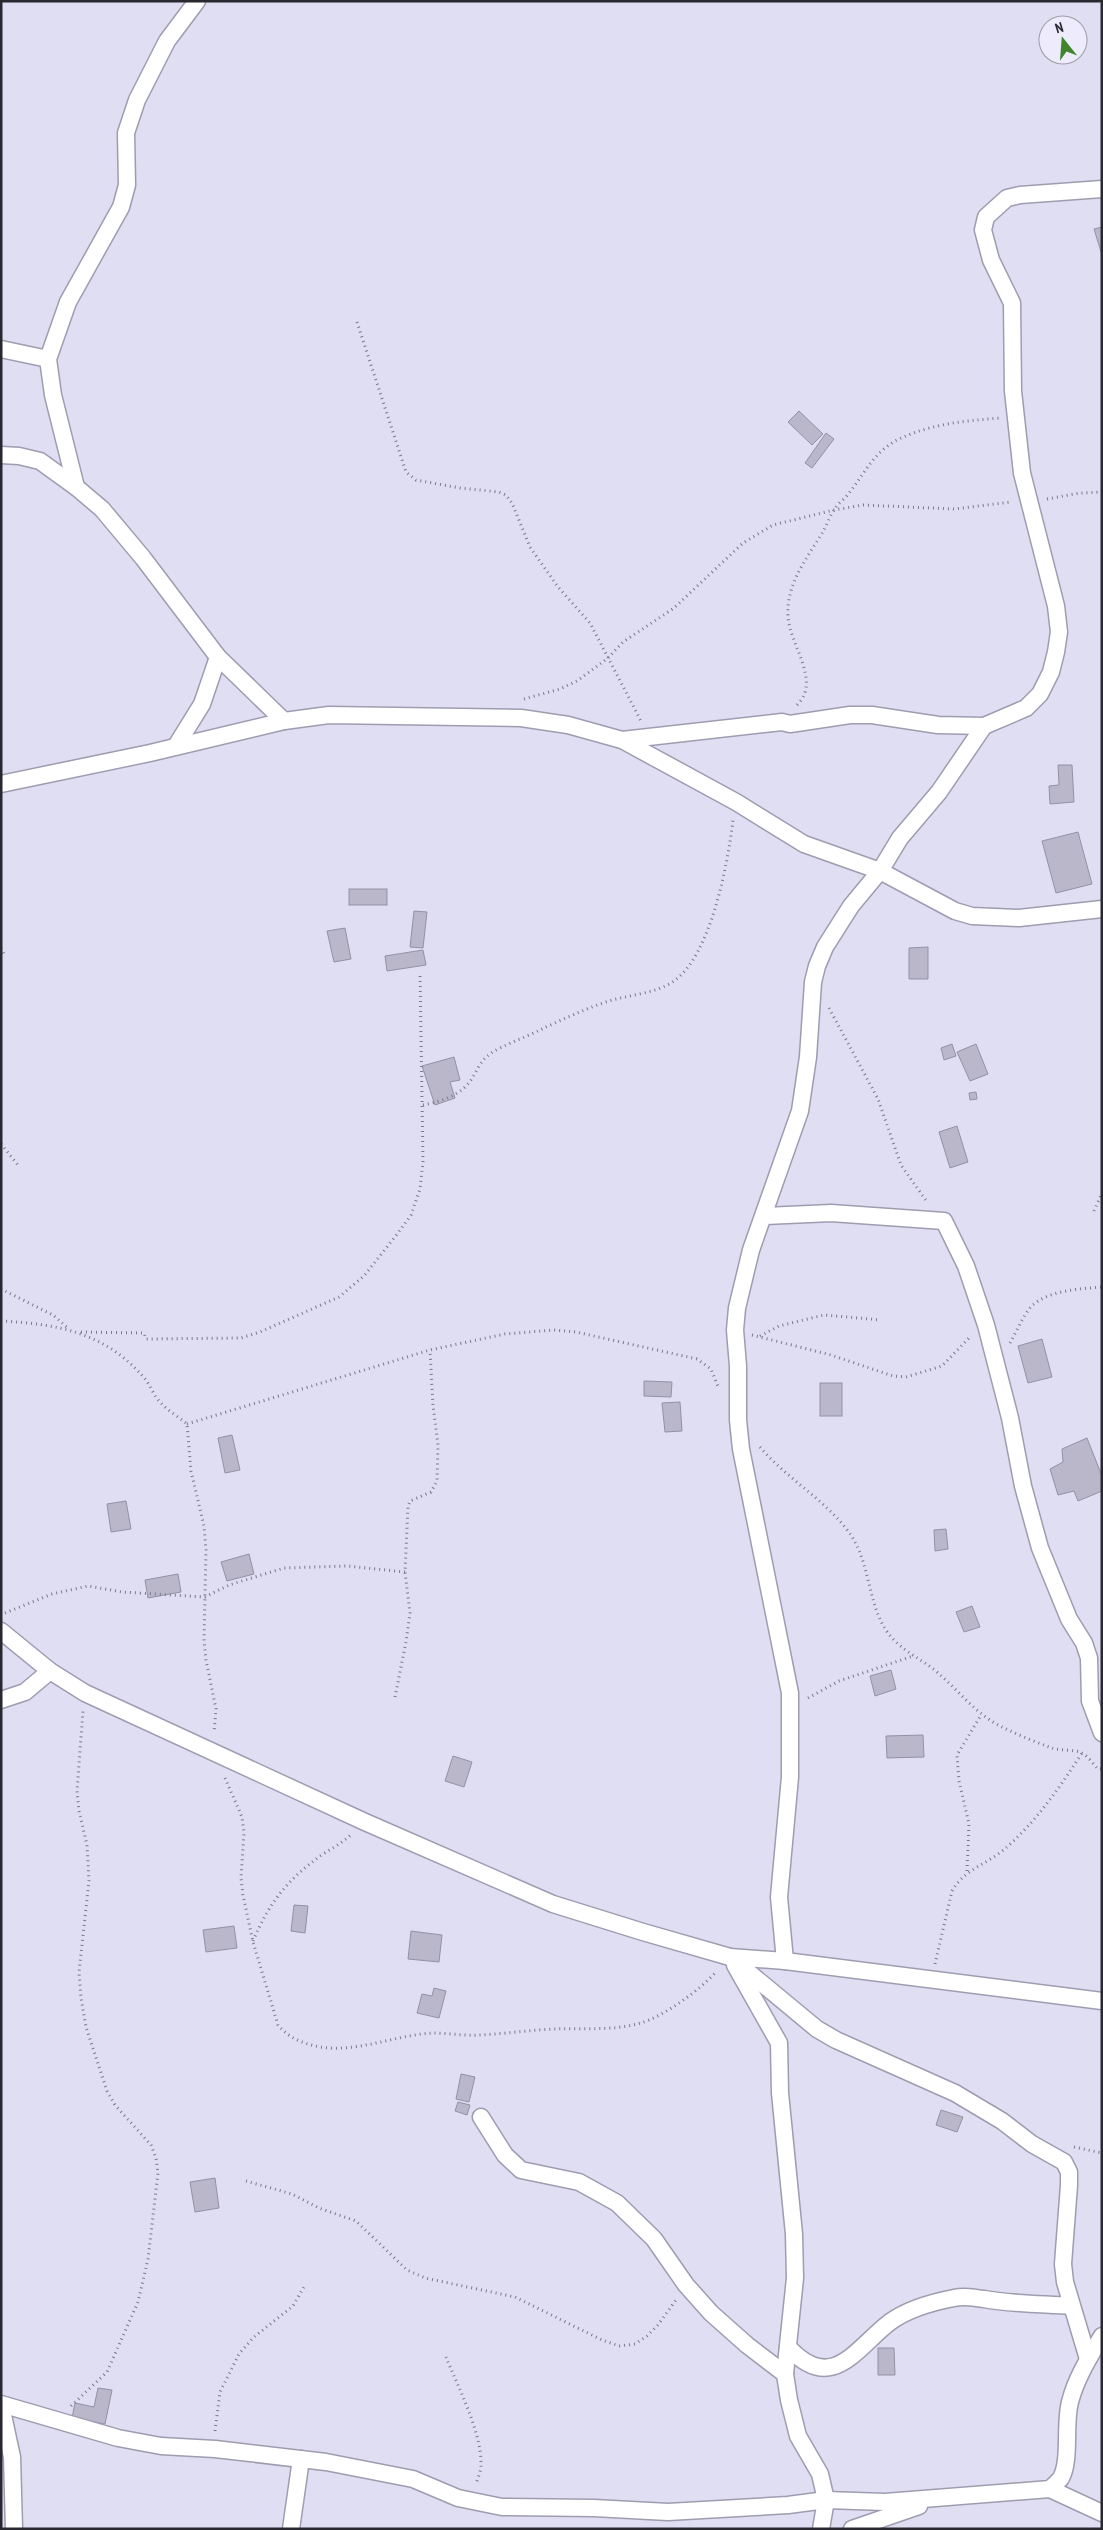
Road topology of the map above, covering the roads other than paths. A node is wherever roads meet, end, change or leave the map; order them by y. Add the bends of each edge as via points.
1 (198, 1) edge
2 (1102, 189) edge
3 (1, 349) edge
4 (48, 360) junction
5 (1, 455) edge
6 (76, 487) junction
7 (218, 657) junction
8 (284, 720) junction
9 (984, 726) junction
10 (622, 740) junction
11 (176, 746) junction
12 (1, 784) edge
13 (880, 871) junction
14 (1102, 909) edge
15 (765, 1216) junction
16 (1, 1631) edge
17 (50, 1671) junction
18 (1, 1700) edge
19 (1102, 1732) edge
20 (730, 1957) junction
21 (786, 1961) junction
22 (1102, 2001) edge
23 (481, 2117) dead end
24 (1071, 2306) junction
25 (1102, 2336) edge
26 (788, 2347) junction
27 (1088, 2359) junction
28 (785, 2374) junction
29 (1, 2405) edge
30 (301, 2459) junction
31 (1050, 2490) junction
32 (938, 2499) junction
33 (826, 2500) junction
34 (1102, 2513) edge
35 (14, 2529) edge
36 (291, 2529) edge
37 (821, 2529) edge
38 (852, 2529) edge

1 - 4 street via 167,41 137,100 126,133 127,185 121,207 68,302
2 - 9 street via 1007,198 986,217 983,230 985,244 1012,303 1015,416 1022,473 1056,606 1059,632 1056,652 1040,694 1026,708
3 - 4 street
4 - 6 street via 58,418
5 - 6 street via 40,461
6 - 7 street via 102,510 143,558
7 - 8 street
7 - 11 street via 202,704
8 - 10 street via 330,715 521,718 568,725
8 - 11 street
9 - 10 street via 938,725 850,715
9 - 13 street via 939,792 900,838
10 - 13 street via 736,802 804,844
11 - 12 street
13 - 14 street via 955,911 972,916 1020,918
13 - 15 street via 851,906 825,947 813,982 808,1057 800,1111
15 - 19 street via 831,1213 944,1221 966,1266 986,1325 1040,1548 1089,1658 1090,1701
15 - 21 street via 751,1250 735,1330 741,1449 776,1617 791,1714 790,1777 779,1897
16 - 17 street
17 - 18 street via 25,1692
17 - 20 street via 85,1693 212,1752 553,1904
20 - 21 street
20 - 24 street via 817,2029 954,2093 1064,2162 1070,2185 1063,2264
20 - 26 street via 779,2043 780,2092 796,2278
21 - 22 street
23 - 28 street via 505,2155 521,2170 579,2182 617,2203 654,2240 711,2313
24 - 26 street via 963,2296 907,2312 880,2330 842,2364 820,2367 800,2359
24 - 27 street
25 - 27 street
26 - 28 street
27 - 31 street via 1070,2401 1061,2479
28 - 33 street via 798,2436 820,2474
29 - 30 street via 144,2443
29 - 35 street via 12,2457
30 - 33 street via 413,2479 458,2498 502,2507 668,2512
30 - 36 street
31 - 32 street
31 - 34 street
32 - 33 street
32 - 38 street
33 - 37 street

